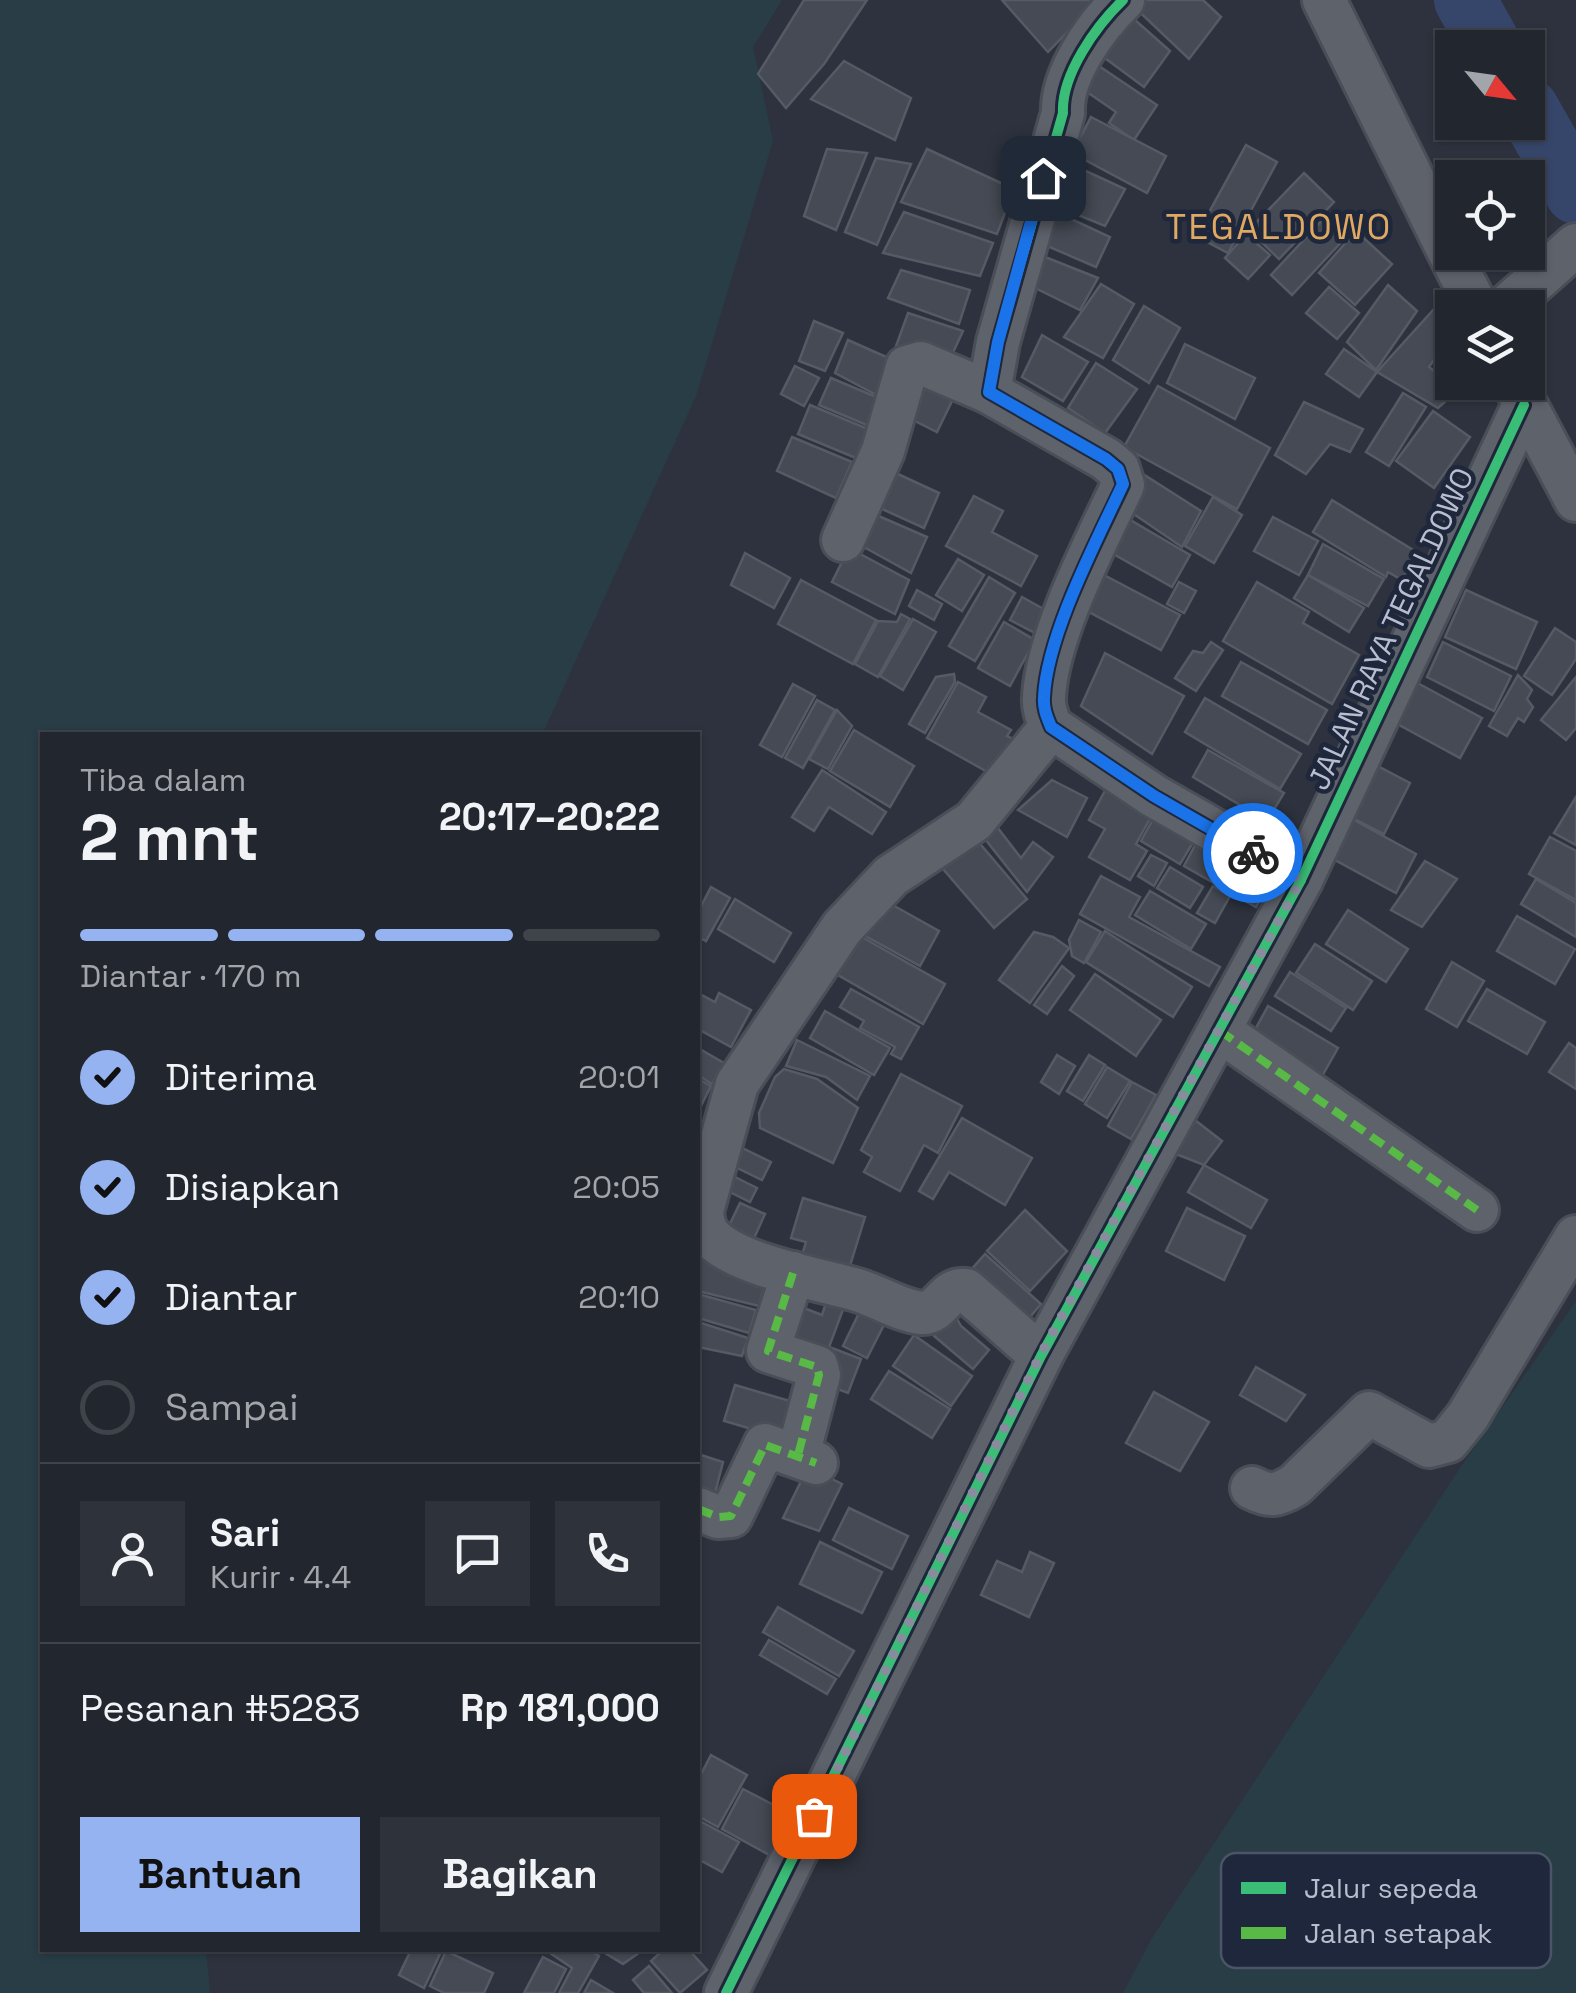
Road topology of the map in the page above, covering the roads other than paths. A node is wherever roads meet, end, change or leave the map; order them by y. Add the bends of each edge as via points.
1 (1123, 0) edge
2 (1324, 0) edge
3 (1576, 245) edge
4 (1469, 290) edge
5 (1524, 290) edge
6 (989, 392) junction
7 (1516, 400) edge
8 (1522, 400) edge
9 (1576, 500) edge
10 (843, 540) dead end
11 (1051, 727) junction
12 (1301, 880) junction
13 (1220, 1030) junction
14 (1477, 1210) dead end
15 (1576, 1236) edge
16 (792, 1273) junction
17 (1040, 1356) junction
18 (1252, 1488) dead end
19 (700, 1509) edge
20 (726, 1993) edge

1 - 6 street via 1064,90
2 - 4 street
3 - 5 street
6 - 10 street via 921,363 907,367 883,451
6 - 11 street via 1106,459 1122,478 1047,673 1044,710
7 - 12 street, JALAN RAYA TEGALDOWO
8 - 9 street
11 - 12 street via 1154,796
11 - 16 street via 974,821 891,876 860,906 738,1084 703,1225 727,1249
12 - 13 street, JALAN RAYA TEGALDOWO
13 - 14 street
13 - 17 street, JALAN RAYA TEGALDOWO
15 - 18 street via 1448,1441 1429,1446 1369,1413 1280,1494
16 - 17 street via 924,1314 949,1293 966,1290
16 - 19 street via 768,1351 817,1367 807,1459 765,1445 732,1516
17 - 20 street, JALAN RAYA TEGALDOWO

